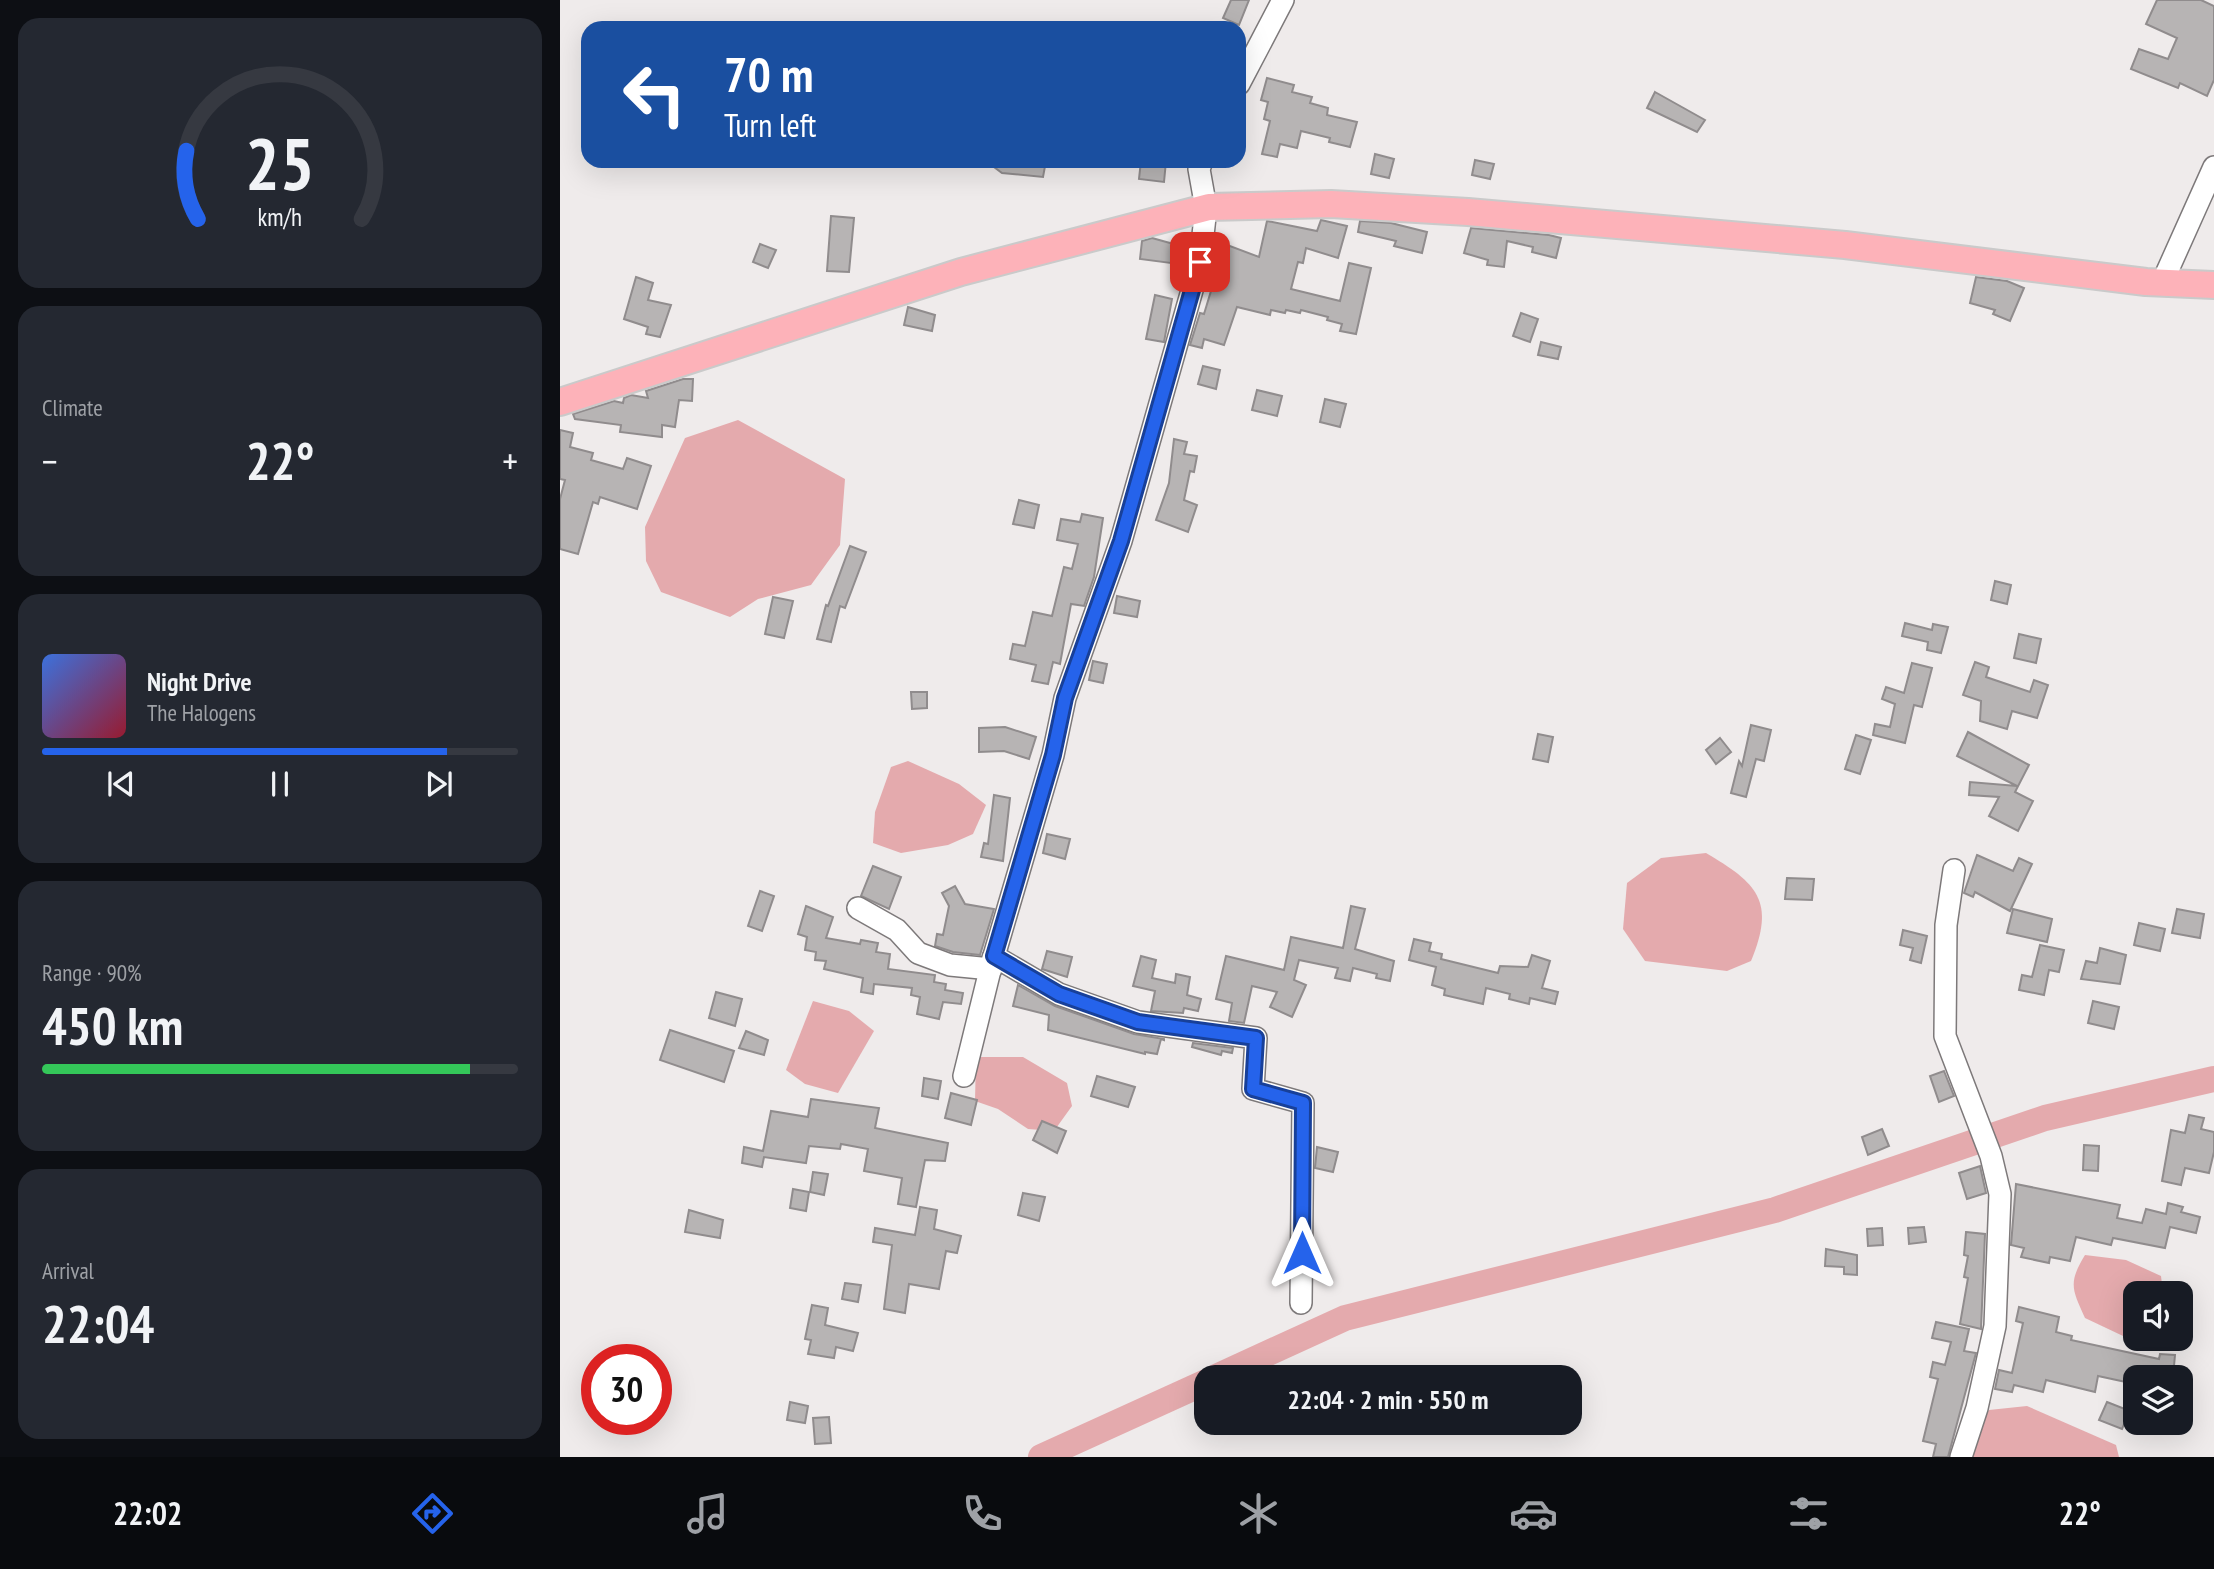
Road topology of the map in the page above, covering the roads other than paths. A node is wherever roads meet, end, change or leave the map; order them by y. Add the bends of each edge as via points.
1 (1283, 0) edge
2 (1246, 70) edge
3 (2214, 167) edge
4 (1199, 168) edge
5 (1206, 208) junction
6 (2162, 283) junction
7 (2214, 285) edge
8 (560, 402) edge
9 (1954, 870) dead end
10 (858, 908) dead end
11 (992, 963) junction
12 (964, 1076) dead end
13 (1301, 1303) dead end
14 (1961, 1457) edge

1 - 2 street
3 - 6 street
4 - 5 street
5 - 6 main road via 1331,204 1468,212 1845,245
5 - 8 main road via 961,272
5 - 11 street via 1200,262 1177,352 1121,541 1065,698 1053,755
6 - 7 main road
9 - 14 street via 1946,925 1945,1036 1991,1156 2000,1194 1995,1326
10 - 11 street via 897,930 918,953 950,965
11 - 12 street
11 - 13 street via 1059,994 1138,1022 1256,1038 1253,1089 1303,1103

